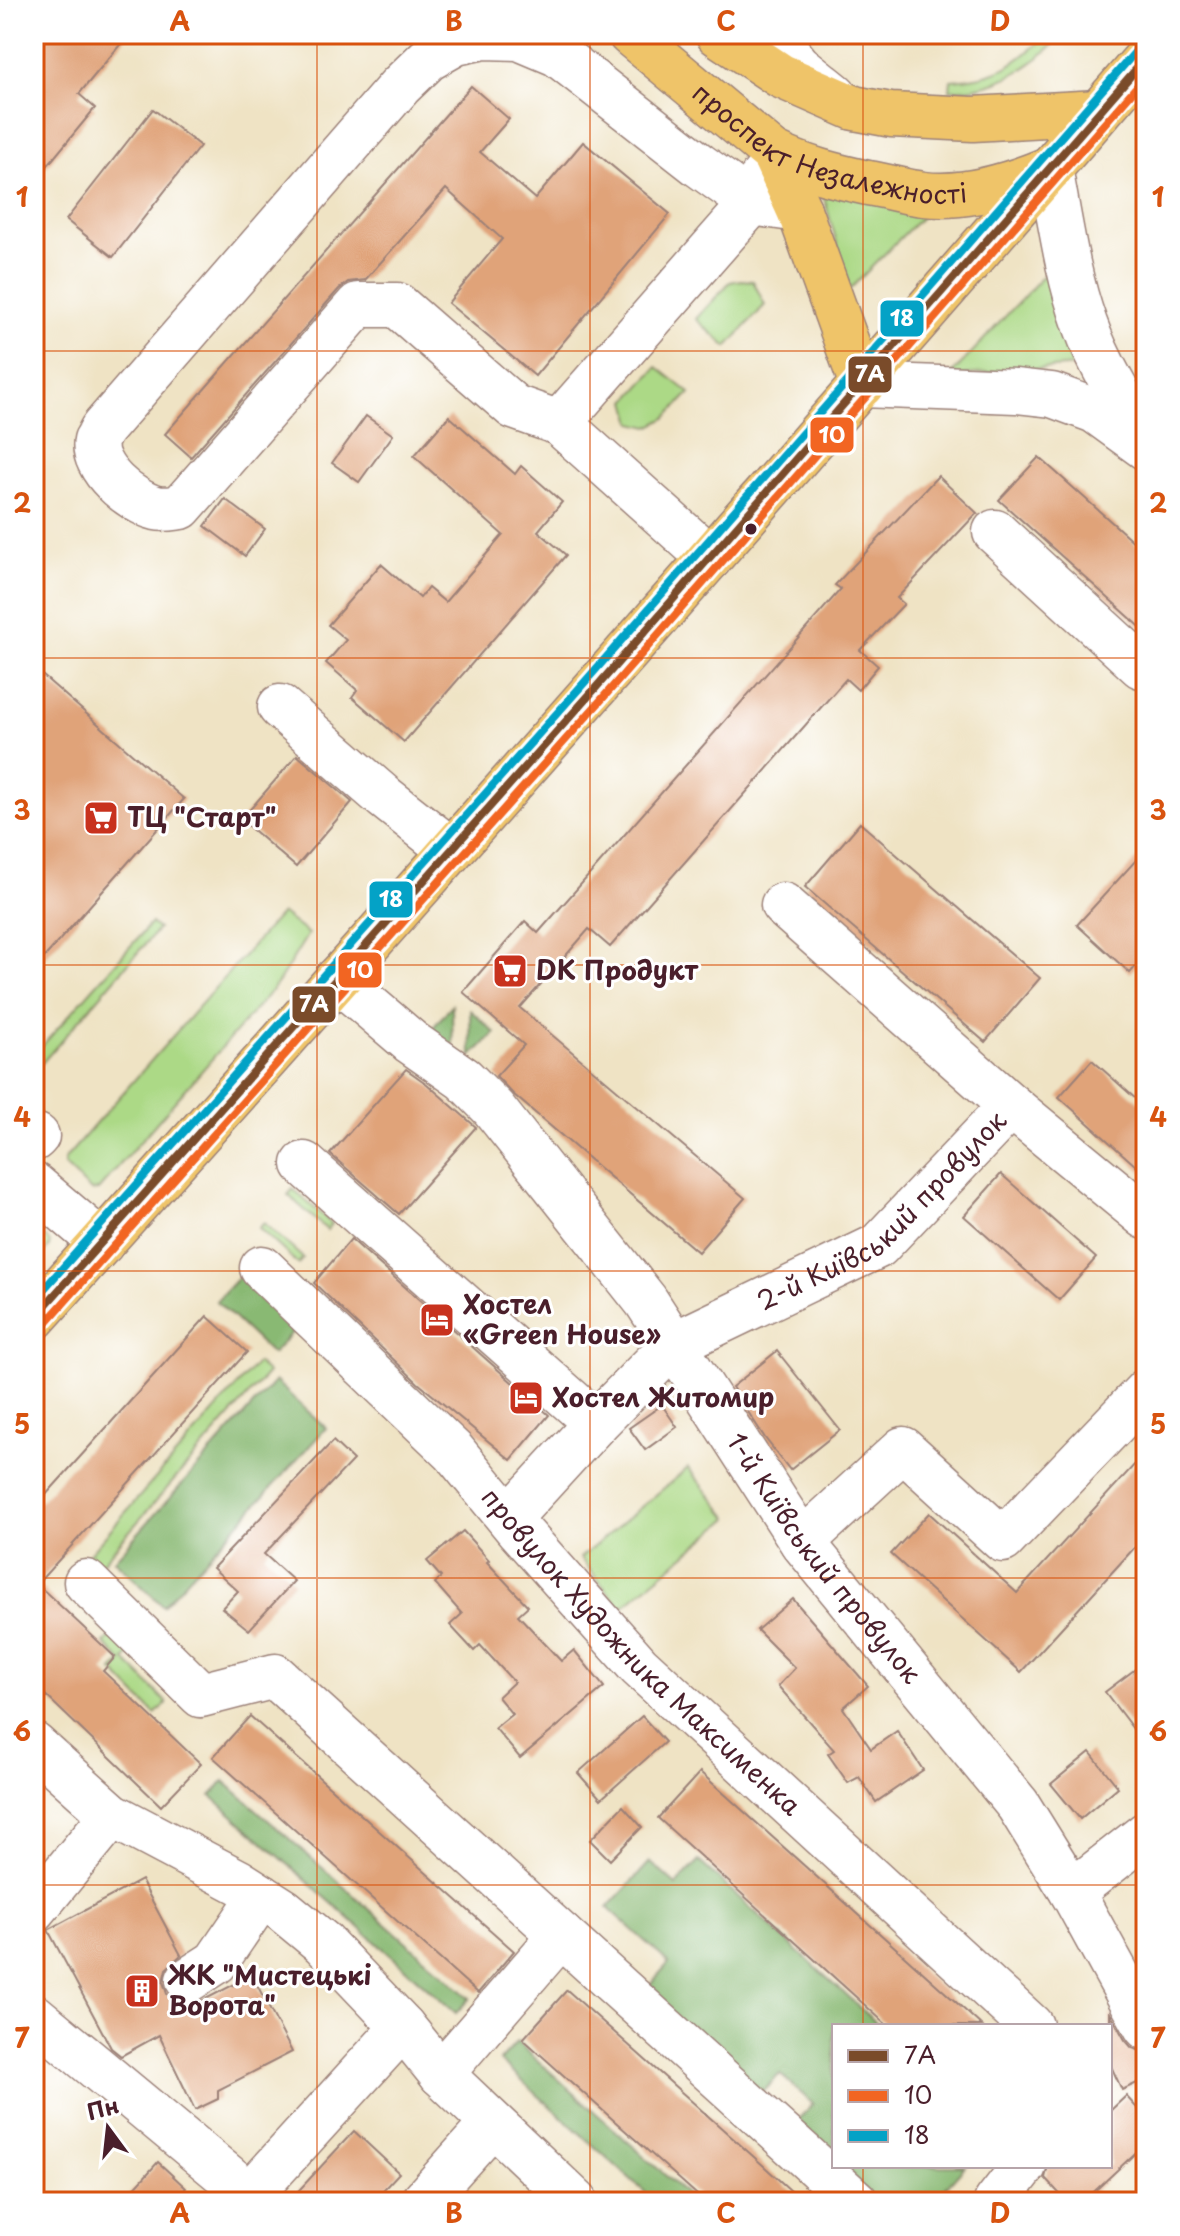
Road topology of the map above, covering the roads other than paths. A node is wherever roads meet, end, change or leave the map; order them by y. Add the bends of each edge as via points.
1 (630, 34) edge
2 (718, 34) edge
3 (773, 34) edge
4 (1122, 34) edge
5 (1146, 58) edge
6 (1146, 97) edge
7 (854, 108) junction
8 (1099, 112) junction
9 (773, 153) junction
10 (1050, 168) junction
11 (752, 203) junction
12 (799, 210) junction
13 (862, 385) junction
14 (559, 423) junction
15 (1146, 440) edge
16 (1146, 448) edge
17 (995, 532) dead end
18 (710, 558) junction
19 (1146, 661) edge
20 (280, 707) dead end
21 (451, 850) junction
22 (783, 905) dead end
23 (337, 979) junction
24 (1011, 1106) junction
25 (304, 1164) dead end
26 (34, 1185) edge
27 (1146, 1217) edge
28 (102, 1243) junction
29 (262, 1268) dead end
30 (34, 1318) edge
31 (674, 1344) junction
32 (1146, 1391) edge
33 (596, 1423) junction
34 (509, 1518) junction
35 (802, 1542) junction
36 (86, 1582) dead end
37 (34, 1745) edge
38 (112, 1815) junction
39 (1146, 1834) edge
40 (1072, 1892) junction
41 (261, 1896) junction
42 (34, 1910) edge
43 (561, 1935) junction
44 (188, 1980) dead end
45 (34, 2016) edge
46 (1029, 2024) edge
47 (403, 2027) junction
48 (1146, 2027) edge
49 (441, 2074) junction
50 (492, 2124) junction
51 (1022, 2168) edge
52 (422, 2202) edge
53 (576, 2202) edge
54 (856, 2202) edge
55 (996, 2202) edge

1 - 9 main road, проспект Незалежності
2 - 7 main road, проспект Незалежності via 781,76
3 - 7 street via 799,66
4 - 8 main road
5 - 8 main road
6 - 10 main road
7 - 8 main road, проспект Незалежності via 973,119
8 - 10 main road
9 - 10 main road, проспект Незалежності via 844,178 925,194 961,193
9 - 11 street
9 - 12 main road
10 - 13 main road
10 - 15 street via 1086,326
11 - 12 street
11 - 14 street
11 - 14 street via 557,54 519,38 456,43 428,59 400,86 102,429 96,452 105,472 130,496 153,507 181,507 358,305 397,305 514,407
12 - 13 main road
13 - 16 street via 1052,395 1095,411
13 - 18 main road
14 - 18 street
17 - 19 street via 1141,666
18 - 21 main road
20 - 21 street
21 - 23 main road
22 - 24 street
23 - 28 main road
23 - 31 street, 1-й Київський провулок via 493,1108
24 - 27 street, 2-й Київський провулок
24 - 31 street, 2-й Київський провулок via 878,1246
25 - 33 street
26 - 28 street
28 - 30 main road
29 - 34 street, провулок Художника Максименка via 454,1452
31 - 33 street, 2-й Київський провулок
31 - 35 street, 1-й Київський провулок
32 - 35 street via 1003,1540 903,1449
33 - 34 street, 2-й Київський провулок
34 - 46 street, провулок Художника Максименка via 639,1666
35 - 40 street, 1-й Київський провулок via 1018,1805
36 - 43 street via 201,1695 275,1676
37 - 38 street
38 - 41 street
38 - 42 street
39 - 40 street
40 - 48 street, 1-й Київський провулок
41 - 44 street via 216,1962
41 - 47 street via 323,1943
43 - 49 street
43 - 54 street
45 - 47 street via 250,2195
47 - 49 street
49 - 50 street
50 - 52 street
50 - 53 street
51 - 55 street

